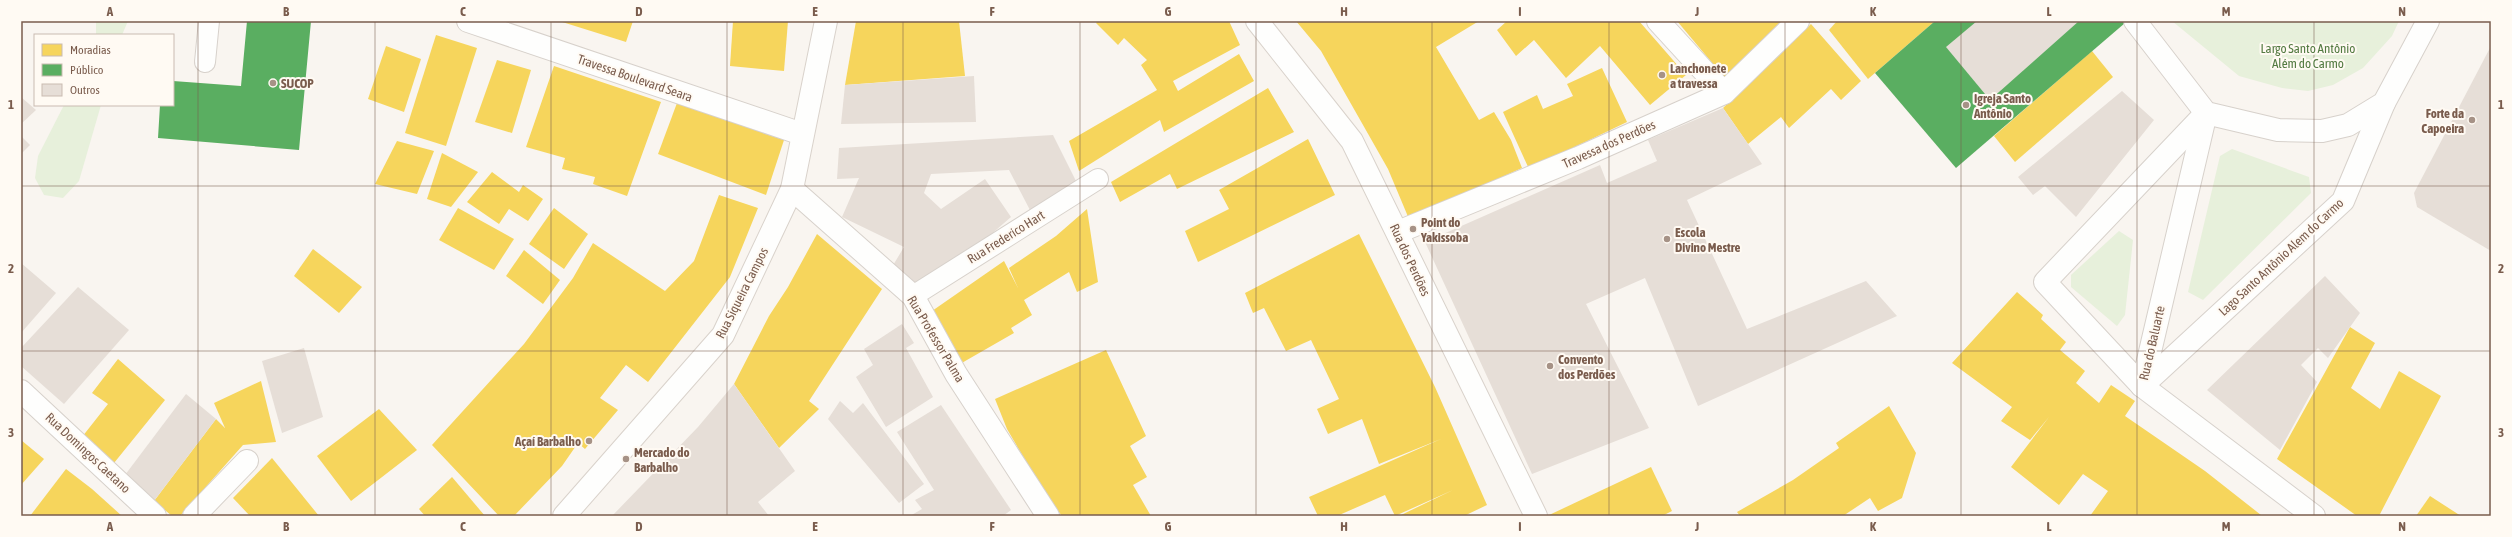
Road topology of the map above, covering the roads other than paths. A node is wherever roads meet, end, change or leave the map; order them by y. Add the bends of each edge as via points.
1 (209, 21) edge
2 (468, 21) edge
3 (826, 21) edge
4 (1256, 21) edge
5 (1658, 21) edge
6 (1798, 21) edge
7 (2134, 21) edge
8 (2428, 21) edge
9 (205, 62) dead end
10 (1724, 93) junction
11 (2384, 103) junction
12 (2206, 113) junction
13 (802, 134) junction
14 (1098, 179) dead end
15 (792, 189) junction
16 (1398, 232) junction
17 (913, 296) junction
18 (2142, 386) junction
19 (21, 391) edge
20 (247, 462) dead end
21 (1043, 514) edge
22 (155, 516) edge
23 (194, 516) edge
24 (564, 516) edge
25 (1536, 516) edge
26 (2314, 516) edge

1 - 9 lane
2 - 13 street, Travessa Boulevard Seara
3 - 13 street, Rua Siqueira Campos
4 - 16 street, Rua dos Perdões via 1352,141
5 - 10 street
6 - 10 street, Travessa dos Perdões
7 - 12 street
8 - 11 street
10 - 16 street, Travessa dos Perdões via 1578,158
11 - 12 street via 2348,125 2322,132 2278,130
11 - 18 street, Lago Santo Antônio Alem do Carmo via 2343,201
12 - 18 street, Rua do Baluarte
12 - 18 street via 2045,282
13 - 15 street, Rua Siqueira Campos
14 - 17 lane, Rua Frederico Hart
15 - 17 street, Rua Professor Palma
15 - 24 street, Rua Siqueira Campos via 723,335
16 - 25 street, Rua dos Perdões
17 - 21 street, Rua Professor Palma via 956,374
18 - 26 street, Rua do Baluarte
19 - 22 street, Rua Domingos Caetano
20 - 23 street

